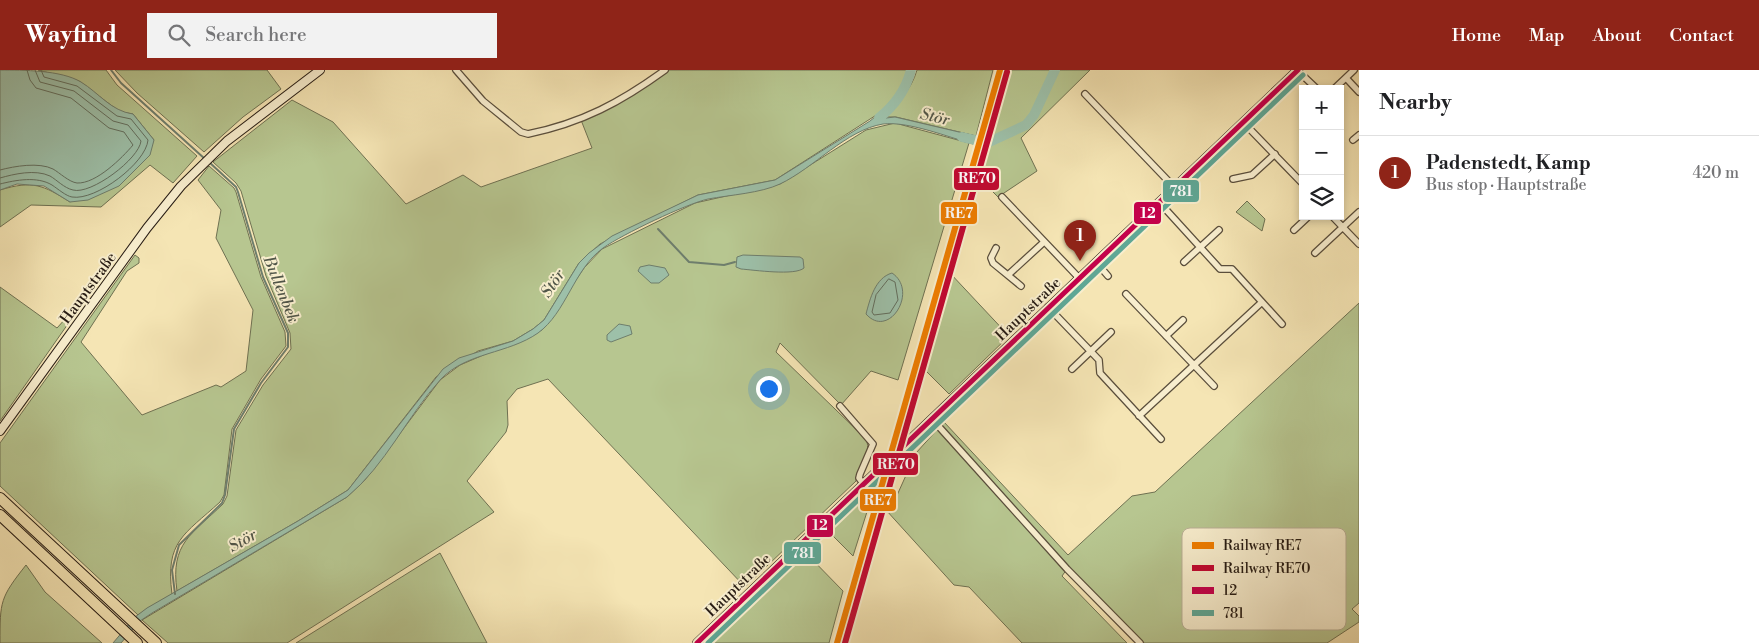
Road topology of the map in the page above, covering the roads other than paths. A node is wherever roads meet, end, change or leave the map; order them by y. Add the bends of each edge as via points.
1 (320, 70) edge
2 (456, 70) edge
3 (665, 70) edge
4 (1298, 70) edge
5 (1354, 70) edge
6 (1346, 78) junction
7 (1313, 85) edge
8 (1338, 85) edge
9 (1359, 92) edge
10 (1085, 94) dead end
11 (1243, 122) junction
12 (1359, 134) edge
13 (1353, 140) dead end
14 (1275, 154) junction
15 (1232, 179) dead end
16 (1299, 180) edge
17 (1174, 187) junction
18 (1002, 197) dead end
19 (1159, 202) junction
20 (1359, 212) edge
21 (1305, 220) edge
22 (1336, 220) edge
23 (1342, 227) junction
24 (1219, 230) dead end
25 (1294, 230) dead end
26 (1044, 242) junction
27 (1359, 244) edge
28 (1200, 247) junction
29 (996, 248) dead end
30 (1315, 253) dead end
31 (1096, 262) junction
32 (1184, 262) dead end
33 (1008, 275) junction
34 (1108, 276) dead end
35 (1080, 279) junction
36 (1021, 286) dead end
37 (1126, 294) dead end
38 (1262, 302) junction
39 (1048, 307) junction
40 (1183, 320) dead end
41 (1282, 324) dead end
42 (1110, 332) dead end
43 (1166, 336) junction
44 (1090, 351) junction
45 (1194, 366) junction
46 (1072, 369) dead end
47 (1214, 386) dead end
48 (840, 406) dead end
49 (1139, 416) junction
50 (932, 419) junction
51 (0, 431) edge
52 (1161, 439) dead end
53 (864, 484) junction
54 (0, 498) edge
55 (0, 515) edge
56 (152, 640) edge
57 (137, 643) edge
58 (697, 643) edge
59 (1140, 643) edge

1 - 51 street, Hauptstraße via 200,165 148,228
2 - 3 street via 484,101 521,132 528,134 581,120 620,100
4 - 7 street
4 - 11 street, Hauptstraße
5 - 6 street
6 - 8 street
6 - 9 street
10 - 17 street
11 - 14 street
11 - 17 street, Hauptstraße
12 - 13 street
14 - 15 street via 1252,175
14 - 16 street
17 - 19 street, Hauptstraße
18 - 26 street
19 - 28 street
19 - 31 street, Hauptstraße
20 - 23 street
21 - 25 street
22 - 23 street
23 - 27 street
23 - 30 street
24 - 28 street
26 - 33 street
26 - 35 street
28 - 32 street
28 - 38 street via 1220,269 1232,270
29 - 33 street via 991,258
31 - 34 street
31 - 35 street, Hauptstraße
33 - 36 street
35 - 39 street, Hauptstraße
37 - 43 street
38 - 41 street
38 - 45 street
39 - 44 street
39 - 50 street, Hauptstraße
40 - 43 street
42 - 44 street
43 - 45 street
44 - 46 street
44 - 49 street via 1099,360 1100,373
45 - 47 street
45 - 49 street
48 - 53 street via 873,444 859,478
49 - 52 street
50 - 53 street, Hauptstraße
50 - 59 street via 1067,569
53 - 58 street, Hauptstraße
54 - 56 highway
55 - 57 highway

